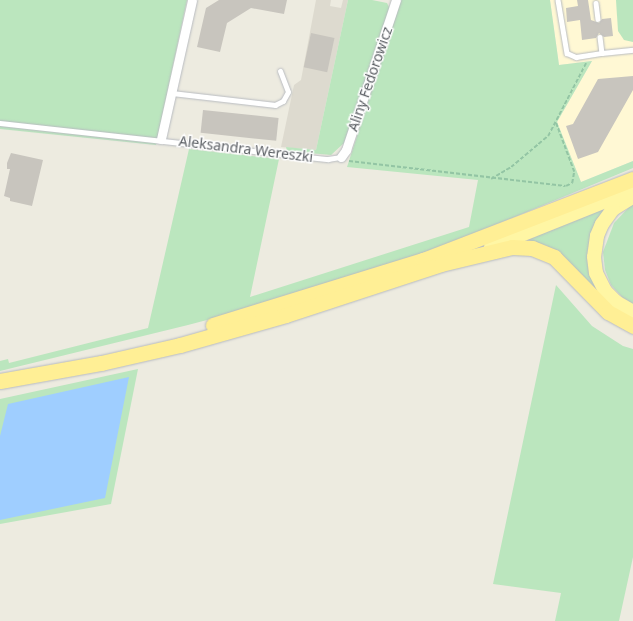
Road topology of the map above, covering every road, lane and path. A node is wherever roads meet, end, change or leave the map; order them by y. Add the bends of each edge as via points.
1 (192, 0) edge
2 (558, 0) edge
3 (394, 1) edge
4 (596, 3) dead end
5 (598, 19) dead end
6 (600, 38) dead end
7 (633, 50) edge
8 (602, 53) junction
9 (590, 55) junction
10 (280, 70) dead end
11 (172, 93) junction
12 (555, 121) junction
13 (0, 123) edge
14 (161, 139) junction
15 (341, 157) junction
16 (491, 179) junction
17 (633, 179) edge
18 (633, 190) edge
19 (633, 197) edge
20 (441, 264) junction
21 (633, 312) edge
22 (633, 326) edge
23 (42, 372) junction
24 (0, 381) edge

1 - 11 street
2 - 9 lane via 567,53 576,57
3 - 15 street, Aliny Fedorowicz via 346,150
4 - 5 lane
6 - 8 lane
7 - 8 lane
8 - 9 lane
9 - 12 path
10 - 11 lane via 288,92 286,98 278,104
11 - 14 street
12 - 16 path via 548,136 511,168
12 - 16 path via 574,172 572,183 566,186
13 - 14 lane, Aleksandra Wereszki
14 - 15 lane, Aleksandra Wereszki via 328,159
15 - 16 path via 344,161
17 - 23 highway via 499,232 370,278
18 - 20 main road
19 - 21 main road via 613,209 602,224 597,236 594,257 596,274 605,291 616,302
20 - 22 highway via 512,247 540,250 563,265 608,312
20 - 23 highway via 300,311 194,341 101,363
23 - 24 highway

